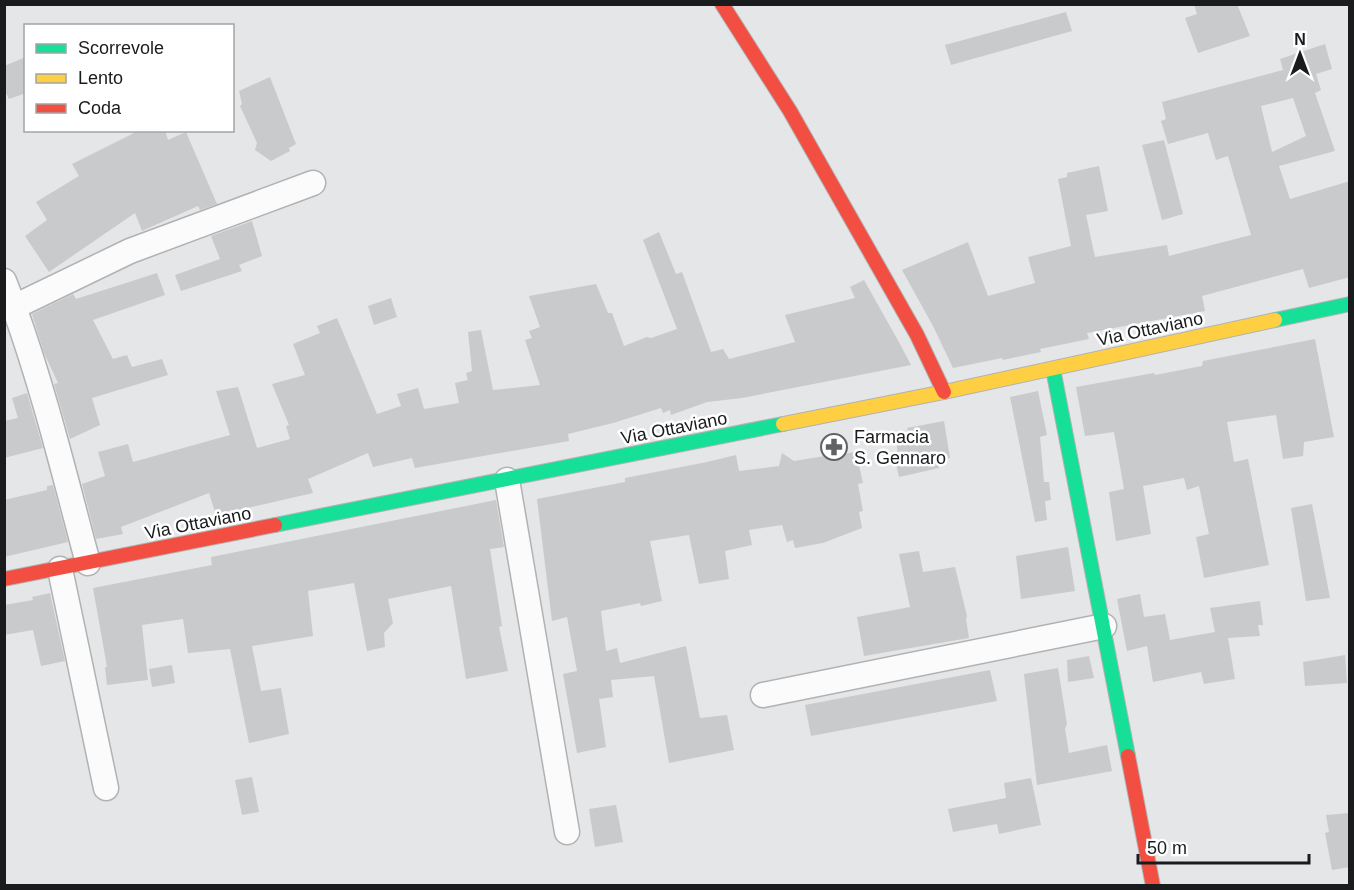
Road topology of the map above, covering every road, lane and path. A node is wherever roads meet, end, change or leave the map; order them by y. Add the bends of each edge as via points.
1 (722, 4) edge
2 (313, 183) dead end
3 (4, 281) edge
4 (1350, 304) edge
5 (14, 307) junction
6 (1053, 369) junction
7 (944, 392) junction
8 (507, 480) junction
9 (88, 562) junction
10 (60, 569) junction
11 (4, 579) edge
12 (1104, 626) junction
13 (763, 695) dead end
14 (106, 788) dead end
15 (567, 832) dead end
16 (1153, 885) edge

1 - 7 main road via 790,111 917,335
2 - 5 street via 130,251
3 - 5 street
4 - 6 main road, Via Ottaviano
5 - 9 street
6 - 7 main road, Via Ottaviano
6 - 12 main road
7 - 8 main road, Via Ottaviano
8 - 9 main road, Via Ottaviano
8 - 15 street
9 - 10 main road, Via Ottaviano
10 - 11 main road, Via Ottaviano
10 - 14 street
12 - 13 street
12 - 16 main road

